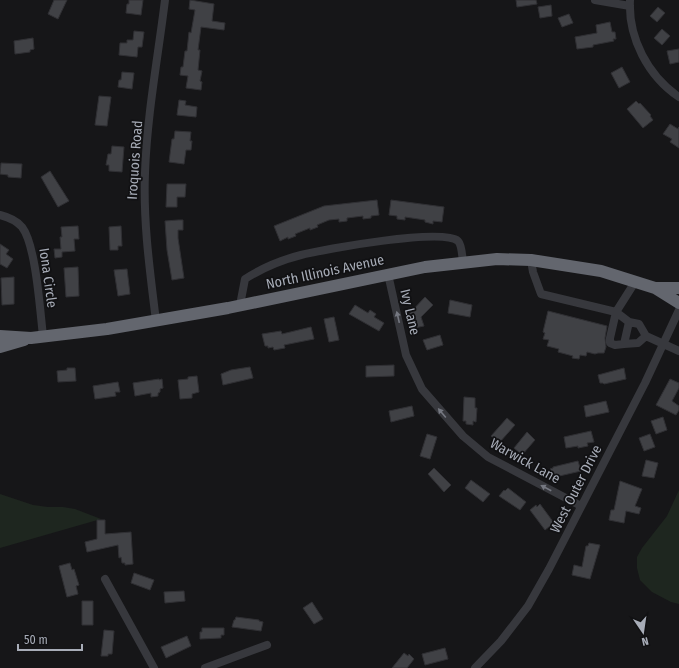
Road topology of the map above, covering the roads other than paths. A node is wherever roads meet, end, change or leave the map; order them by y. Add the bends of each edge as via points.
1 (165, 0) edge
2 (595, 0) edge
3 (630, 3) edge
4 (679, 97) edge
5 (0, 215) edge
6 (531, 260) junction
7 (463, 262) junction
8 (388, 274) junction
9 (635, 282) junction
10 (655, 288) junction
11 (679, 288) edge
12 (679, 303) edge
13 (240, 305) junction
14 (679, 310) edge
15 (616, 312) junction
16 (156, 321) junction
17 (629, 322) junction
18 (0, 336) edge
19 (646, 336) junction
20 (37, 337) junction
21 (624, 344) junction
22 (663, 345) junction
23 (0, 347) edge
24 (679, 351) edge
25 (406, 355) joint
26 (581, 506) junction
27 (105, 579) dead end
28 (267, 645) dead end
29 (154, 668) edge
30 (205, 668) edge
31 (475, 668) edge

1 - 16 street, Iroquois Road via 145,172 145,224
2 - 3 street
3 - 4 street via 636,39 648,65 667,89
5 - 20 street, Iona Circle via 8,217 22,227 28,240 32,254
6 - 7 highway, North Illinois Avenue
6 - 9 highway, North Illinois Avenue via 601,272
6 - 15 street via 541,294
7 - 8 highway, North Illinois Avenue
7 - 13 street via 460,244 456,240 442,238 393,239 301,255 245,279
8 - 13 highway, North Illinois Avenue
25 -> 8 street, Ivy Lane
9 - 10 highway, North Illinois Avenue
9 - 15 street
10 - 11 highway
10 - 12 highway
13 - 16 highway, North Illinois Avenue
14 - 22 street, West Outer Drive
15 - 17 street
15 - 21 street via 610,343
16 - 20 highway, North Illinois Avenue
17 - 19 street via 639,324
17 - 21 street
18 - 20 highway, North Illinois Avenue
19 - 21 street via 638,343
19 - 22 street
20 - 23 highway
22 - 24 street
22 - 26 street, West Outer Drive
26 -> 25 street, Warwick Lane via 488,457 472,444 422,389
26 - 31 street, West Outer Drive via 528,606 501,641
27 - 29 street
28 - 30 street

